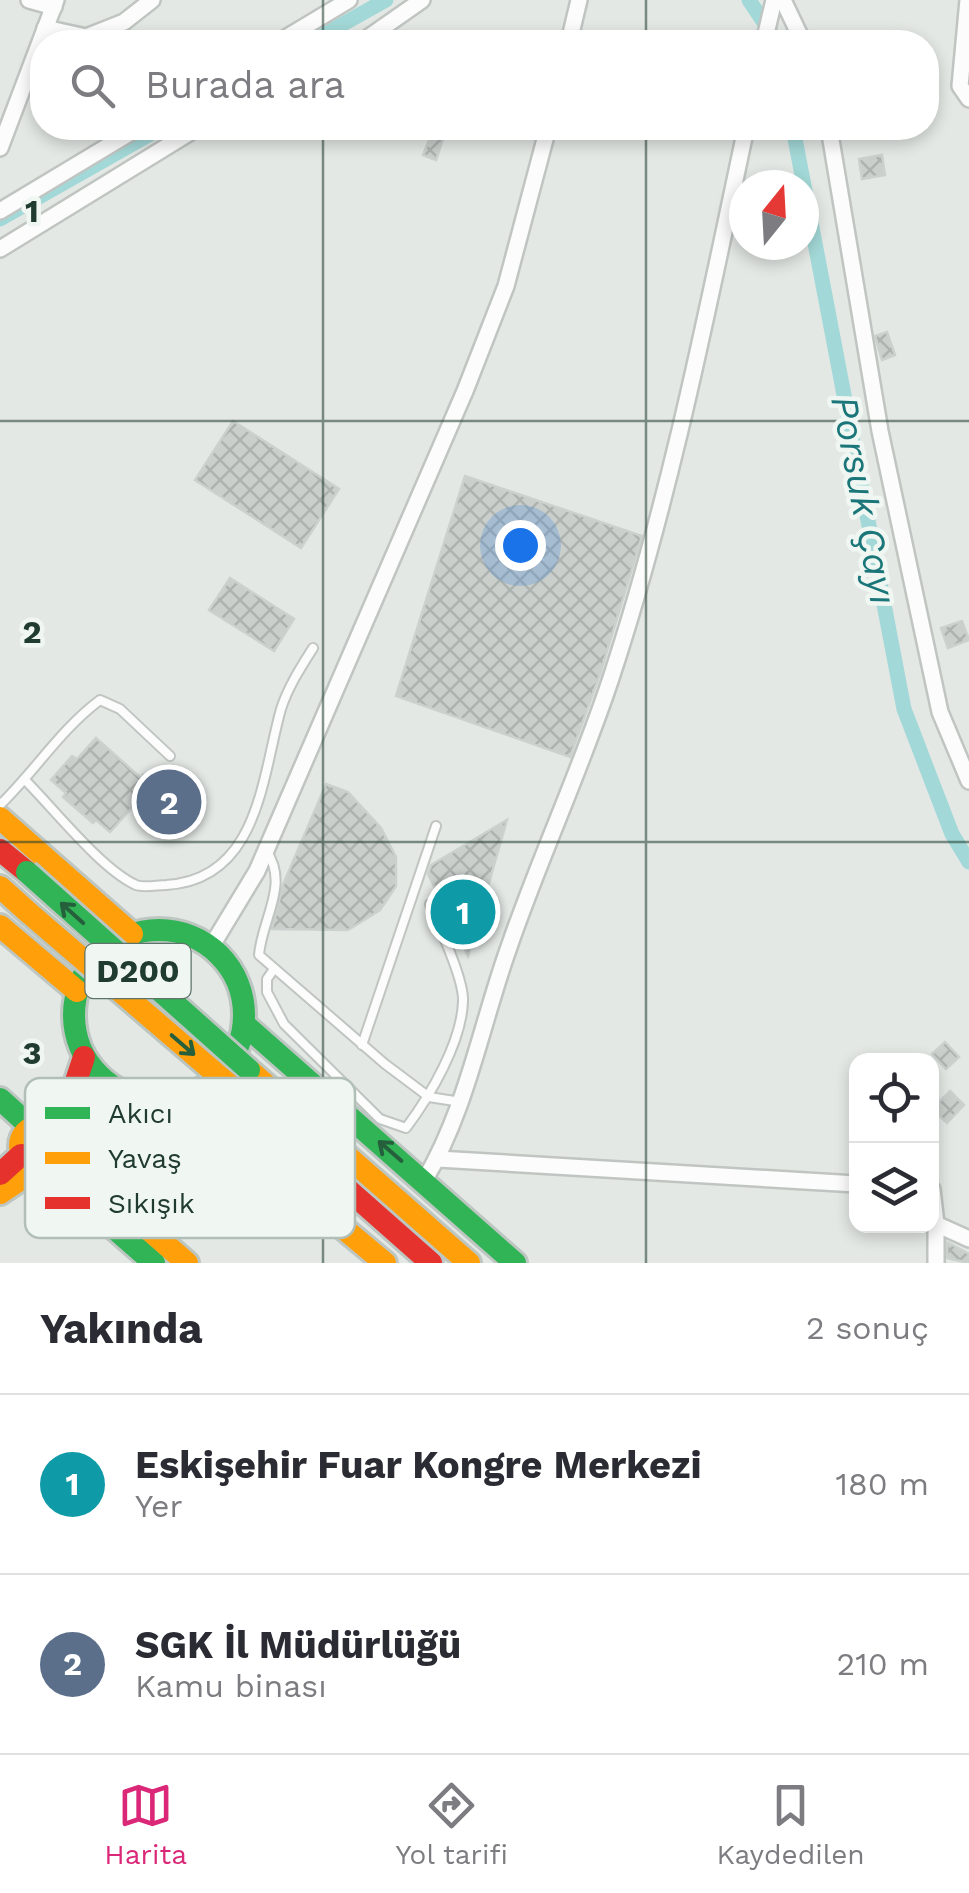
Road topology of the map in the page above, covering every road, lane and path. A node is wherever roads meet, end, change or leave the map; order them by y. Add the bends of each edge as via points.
1 (29, 0) edge
2 (152, 0) edge
3 (350, 0) edge
4 (422, 0) edge
5 (579, 0) edge
6 (968, 0) edge
7 (777, 2) edge
8 (55, 3) edge
9 (46, 28) joint
10 (55, 30) edge
11 (104, 30) edge
12 (299, 30) edge
13 (379, 30) edge
14 (572, 30) edge
15 (768, 30) edge
16 (795, 30) edge
17 (30, 70) edge
18 (969, 99) edge
19 (118, 140) edge
20 (178, 140) edge
21 (545, 140) edge
22 (743, 140) edge
23 (831, 140) edge
24 (0, 148) edge
25 (0, 210) edge
26 (0, 250) edge
27 (313, 648) dead end
28 (170, 756) dead end
29 (25, 780) junction
30 (969, 781) edge
31 (0, 806) edge
32 (0, 818) edge
33 (436, 826) dead end
34 (0, 850) edge
35 (266, 850) junction
36 (0, 887) edge
37 (430, 904) dead end
38 (0, 926) edge
39 (132, 934) junction
40 (211, 947) junction
41 (274, 969) junction
42 (77, 991) junction
43 (245, 1025) junction
44 (362, 1045) junction
45 (84, 1056) junction
46 (80, 1078) edge
47 (102, 1078) edge
48 (217, 1078) edge
49 (221, 1078) edge
50 (258, 1078) edge
51 (306, 1078) edge
52 (339, 1078) edge
53 (355, 1094) edge
54 (430, 1097) junction
55 (0, 1099) edge
56 (461, 1102) junction
57 (355, 1121) edge
58 (25, 1130) edge
59 (0, 1133) edge
60 (25, 1142) edge
61 (25, 1158) edge
62 (438, 1159) junction
63 (355, 1163) edge
64 (25, 1164) edge
65 (0, 1174) edge
66 (424, 1181) junction
67 (849, 1184) edge
68 (0, 1192) edge
69 (355, 1196) edge
70 (939, 1225) edge
71 (936, 1233) edge
72 (129, 1238) edge
73 (155, 1238) edge
74 (355, 1238) edge
75 (969, 1239) edge
76 (154, 1263) edge
77 (187, 1263) edge
78 (385, 1263) edge
79 (431, 1263) edge
80 (469, 1263) edge
81 (514, 1263) edge
82 (936, 1263) edge

1 - 8 street
2 - 11 street
3 - 12 street
4 - 13 street
5 - 14 street
6 - 18 street via 960,86
7 - 15 street
7 - 16 street
8 - 9 street
9 - 10 street
17 - 24 street
19 - 25 street
20 - 26 street
21 - 35 street via 506,286 465,391
22 - 56 street via 695,368 610,679 508,948
23 - 30 street via 884,450 940,712
27 - 29 lane via 282,708 269,770 238,849 216,869 180,884 138,886 102,860
28 - 29 lane via 120,709 100,700 77,717
29 - 31 lane
32 - 39 main road
33 - 44 lane
50 -> 34 main road, D200, bridge
35 - 40 street
35 - 41 lane via 278,892 259,955
36 -> 49 main road, D200, bridge
37 - 54 lane via 464,998
38 - 42 main road
39 - 40 main road via 187,934
39 - 42 main road via 98,956
40 - 43 main road via 232,968
41 - 44 lane
41 - 52 lane via 268,992 284,1024
42 - 45 main road via 76,1036
43 - 48 main road via 239,1048
51 -> 43 main road
44 - 54 lane
45 - 46 main road
45 - 47 main road
53 - 54 lane via 380,1118 406,1128
54 - 56 lane
55 - 58 main road
56 - 62 street
66 -> 57 main road
59 - 60 main road
61 - 65 main road
62 - 66 street
62 - 67 street
80 -> 63 main road, D200, bridge
64 - 68 main road
66 - 81 main road
69 -> 79 main road, D200, bridge
70 - 75 street
71 - 82 street
72 - 76 main road
73 - 77 main road
74 - 78 main road

